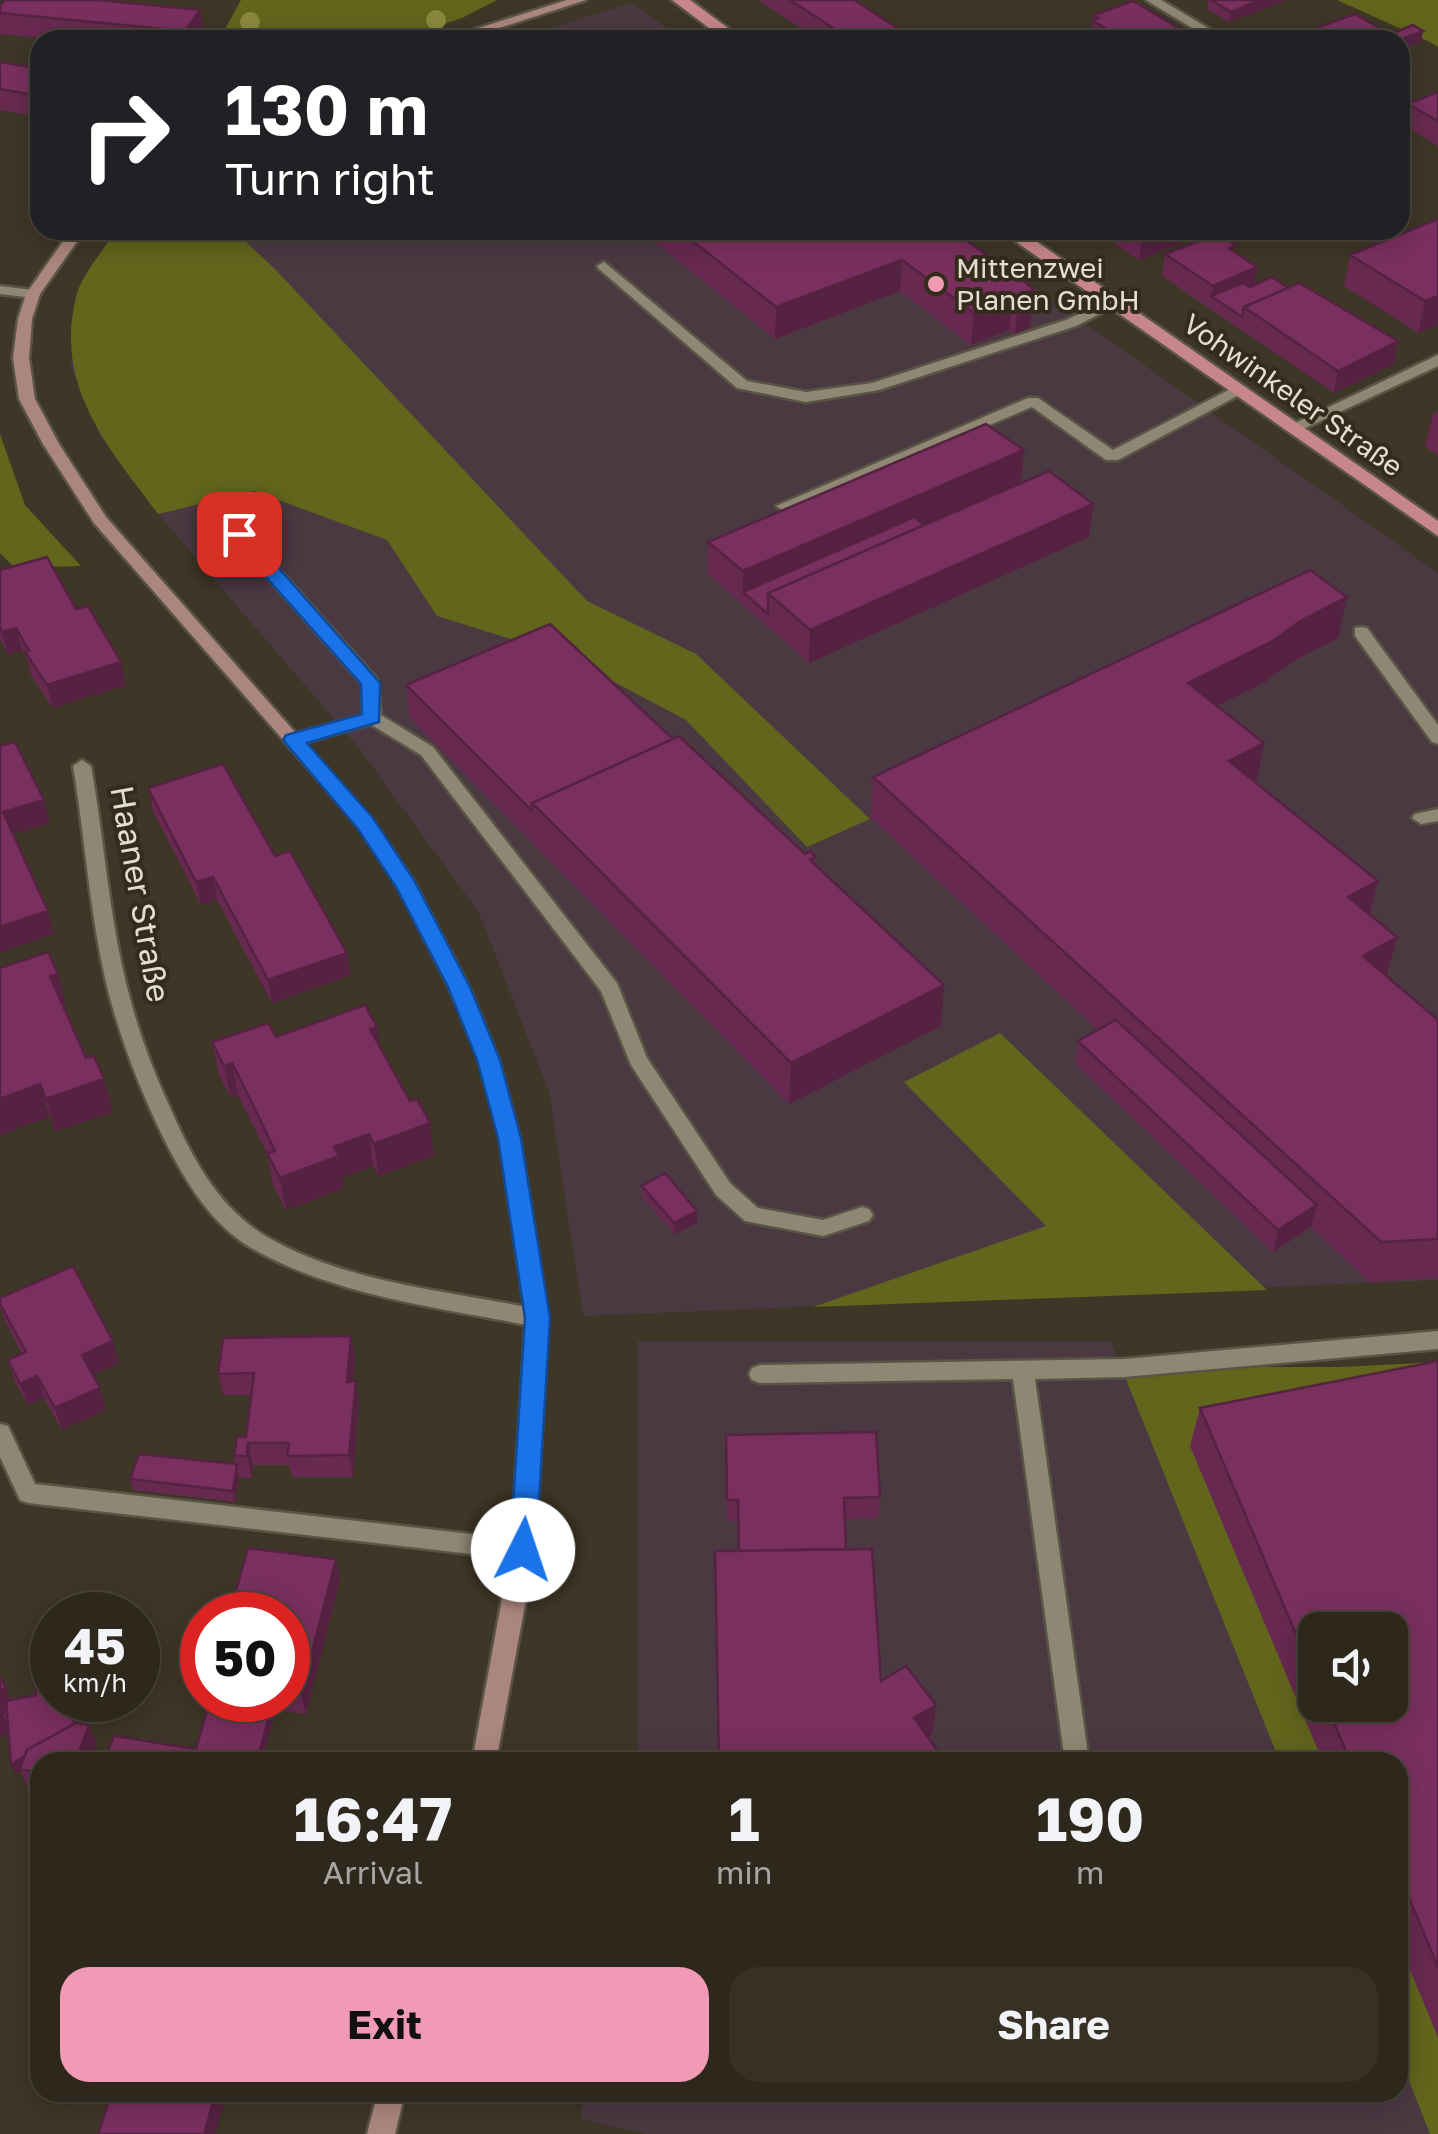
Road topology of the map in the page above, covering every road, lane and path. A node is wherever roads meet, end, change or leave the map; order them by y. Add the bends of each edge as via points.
1 (580, 0) edge
2 (680, 0) edge
3 (1152, 0) edge
4 (481, 30) edge
5 (722, 30) edge
6 (1203, 30) edge
7 (71, 240) edge
8 (1031, 240) edge
9 (604, 266) dead end
10 (0, 290) edge
11 (33, 294) junction
12 (1114, 304) junction
13 (1438, 360) edge
14 (1238, 390) junction
15 (1294, 428) junction
16 (784, 506) edge
17 (1438, 530) edge
18 (239, 534) dead end
19 (1362, 632) dead end
20 (372, 718) junction
21 (1438, 738) edge
22 (293, 740) junction
23 (82, 766) dead end
24 (862, 1215) dead end
25 (537, 1318) junction
26 (1438, 1340) edge
27 (1022, 1368) junction
28 (760, 1374) dead end
29 (0, 1433) edge
30 (523, 1550) junction
31 (486, 1752) edge
32 (1076, 1752) edge
33 (389, 2102) edge
34 (381, 2134) edge

1 - 4 main road
2 - 5 main road
3 - 6 street
7 - 11 main road
8 - 12 main road, Vohwinkeler Straße
9 - 12 street via 742,385 806,397 874,387
10 - 11 street
11 - 22 main road via 21,358 27,398 51,444 100,520
12 - 14 main road, Vohwinkeler Straße
13 - 15 street
14 - 15 main road, Vohwinkeler Straße
14 - 16 street via 1112,457 1034,401
15 - 17 main road, Vohwinkeler Straße
18 - 20 street via 370,683
19 - 21 street
20 - 22 street
20 - 24 street via 426,751 610,988 638,1060 722,1189 752,1215 823,1228
22 - 25 main road via 366,824 459,987 510,1138
23 - 25 street, Haaner Straße via 128,1027 187,1168 224,1215 259,1242 303,1262
25 - 30 main road
26 - 27 street via 1124,1368
27 - 28 street
27 - 32 street
29 - 30 street via 28,1493
30 - 31 main road
33 - 34 main road

